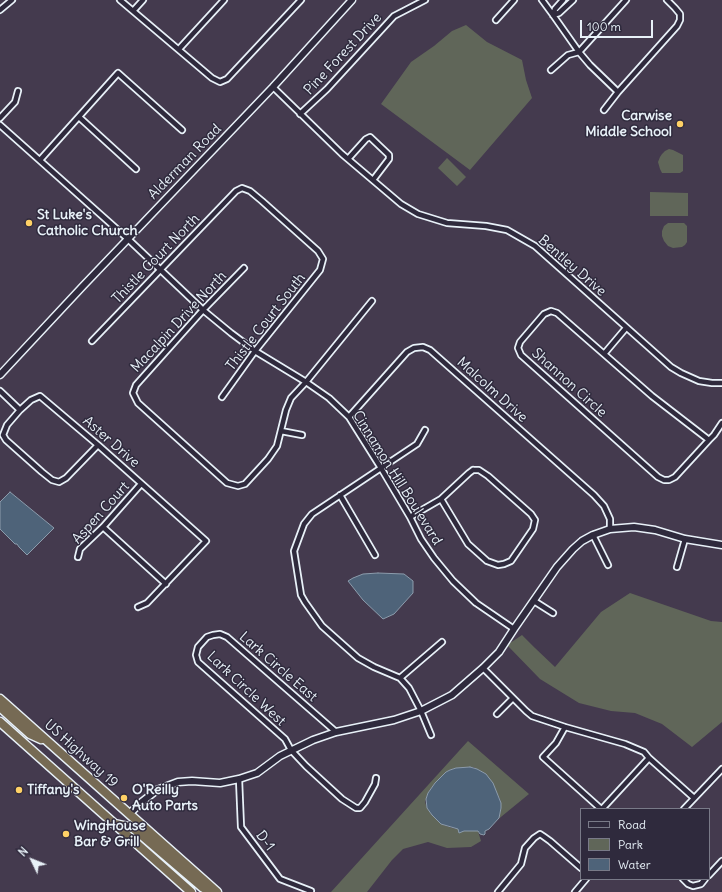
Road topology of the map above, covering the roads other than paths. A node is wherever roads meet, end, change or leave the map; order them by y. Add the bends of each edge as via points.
1 (12, 0) edge
2 (120, 0) edge
3 (143, 0) edge
4 (224, 0) edge
5 (301, 0) edge
6 (352, 0) edge
7 (425, 0) edge
8 (514, 0) edge
9 (542, 0) edge
10 (563, 0) edge
11 (573, 0) edge
12 (626, 0) edge
13 (667, 0) edge
14 (0, 10) edge
15 (133, 11) junction
16 (553, 15) junction
17 (496, 20) dead end
18 (179, 48) junction
19 (579, 52) junction
20 (551, 70) dead end
21 (273, 88) junction
22 (18, 91) dead end
23 (618, 92) junction
24 (604, 110) dead end
25 (300, 114) junction
26 (79, 117) junction
27 (0, 118) edge
28 (0, 124) edge
29 (182, 130) dead end
30 (348, 159) junction
31 (40, 160) junction
32 (136, 169) dead end
33 (373, 180) junction
34 (128, 239) junction
35 (323, 259) joint
36 (244, 268) dead end
37 (160, 270) junction
38 (372, 301) dead end
39 (204, 310) junction
40 (626, 328) junction
41 (92, 341) dead end
42 (255, 351) junction
43 (604, 354) junction
44 (0, 375) edge
45 (306, 382) junction
46 (722, 383) edge
47 (0, 391) edge
48 (222, 397) dead end
49 (20, 410) junction
50 (349, 417) junction
51 (722, 423) edge
52 (425, 430) dead end
53 (281, 431) junction
54 (302, 436) dead end
55 (709, 440) junction
56 (98, 445) junction
57 (380, 468) junction
58 (141, 484) junction
59 (340, 495) junction
60 (441, 499) junction
61 (410, 517) junction
62 (103, 527) junction
63 (610, 529) junction
64 (593, 535) junction
65 (685, 539) junction
66 (722, 545) edge
67 (375, 555) dead end
68 (78, 557) dead end
69 (608, 565) dead end
70 (677, 567) dead end
71 (166, 584) junction
72 (534, 601) junction
73 (138, 607) dead end
74 (553, 614) dead end
75 (514, 629) junction
76 (202, 642) joint
77 (442, 642) dead end
78 (483, 668) junction
79 (400, 678) junction
80 (512, 698) junction
81 (0, 699) edge
82 (0, 707) edge
83 (421, 711) junction
84 (497, 714) dead end
85 (0, 722) edge
86 (565, 727) junction
87 (336, 732) junction
88 (431, 735) dead end
89 (49, 743) junction
90 (291, 750) junction
91 (649, 758) junction
92 (722, 768) edge
93 (376, 778) dead end
94 (239, 779) junction
95 (694, 798) junction
96 (600, 808) edge
97 (602, 808) edge
98 (685, 808) edge
99 (129, 814) junction
100 (115, 824) junction
101 (722, 861) edge
102 (580, 867) edge
103 (167, 870) junction
104 (710, 874) edge
105 (585, 880) edge
106 (684, 880) edge
107 (704, 880) edge
108 (311, 891) dead end
109 (191, 892) edge
110 (201, 892) edge
111 (210, 892) edge
112 (217, 892) edge
113 (498, 892) edge
114 (575, 892) edge

1 - 14 street
2 - 15 street
3 - 15 street
4 - 18 street
5 - 18 street via 227,79 220,82 212,78
6 - 21 street, Alderman Road
7 - 25 street, Pine Forest Drive via 394,16 327,89
8 - 17 street
9 - 16 street
10 - 16 street
11 - 16 street
12 - 19 street
13 - 23 street via 680,14 677,26
15 - 18 street
16 - 19 street
19 - 20 street via 568,54
19 - 23 street
21 - 25 street, Bentley Drive
21 - 34 street, Alderman Road
22 - 27 street via 15,102
23 - 24 street
25 - 30 street, Bentley Drive
26 - 29 street via 118,73
26 - 31 street
26 - 32 street
28 - 31 street, Cinnamon Hill Boulevard
30 - 33 street, Bentley Drive
30 - 33 street via 370,137 389,155 389,159
31 - 34 street, Cinnamon Hill Boulevard
33 - 40 street, Bentley Drive via 401,204 418,214 447,223 507,230 533,245
34 - 37 street, Cinnamon Hill Boulevard
34 - 44 street, Alderman Road
35 - 37 street, Thistle Court North via 318,251 262,201 242,188 236,191
35 - 42 street, Thistle Court South via 320,270
36 - 39 street, Macalpin Drive North
37 - 39 street, Cinnamon Hill Boulevard
37 - 41 street, Thistle Court North
38 - 45 street
39 - 42 street, Cinnamon Hill Boulevard
39 - 53 street, Macalpin Drive North via 136,385 133,393 138,403 227,483 238,486 246,484 268,459 277,446
40 - 43 street
40 - 46 street, Bentley Drive via 676,370 699,381
42 - 45 street, Cinnamon Hill Boulevard
42 - 48 street, Thistle Court South
43 - 55 street, Shannon Circle via 652,396
43 - 55 street, Shannon Circle via 553,312 544,314 518,345 521,355 664,480 673,479
45 - 50 street, Cinnamon Hill Boulevard via 329,398
45 - 53 street via 291,398
47 - 49 street
49 - 56 street, Aster Drive via 40,396
49 - 56 street via 7,425 3,435 52,480 59,482 66,478
50 - 57 street, Cinnamon Hill Boulevard
50 - 63 street, Malcolm Drive via 407,352 423,347 430,350 594,495 604,506 610,519
51 - 55 street, Shannon Circle
52 - 57 street via 417,444
53 - 54 street
56 - 58 street, Aster Drive
57 - 59 street
57 - 61 street, Cinnamon Hill Boulevard
58 - 62 street, Aspen Court
58 - 71 street, Aster Drive via 206,541
59 - 67 street
59 - 79 street via 312,514 300,532 294,551 301,595 322,626 358,658
60 - 60 street via 469,473 479,470 530,514 535,520 533,529 511,560 498,565 488,561 468,544
60 - 61 street
61 - 75 street, Cinnamon Hill Boulevard via 421,539 453,581 476,603
62 - 68 street, Aspen Court via 80,549
62 - 71 street
63 - 64 street
63 - 65 street via 643,527
64 - 69 street
64 - 72 street via 565,556
65 - 66 street
65 - 70 street
71 - 73 street
72 - 74 street
72 - 75 street
75 - 78 street via 499,652
76 - 87 street, Lark Circle East via 206,637 213,635 227,637
76 - 90 street, Lark Circle West via 196,655 198,662 284,739
77 - 79 street
78 - 80 street
78 - 83 street via 452,695
79 - 83 street via 409,688
80 - 84 street
80 - 86 street via 532,716
81 - 89 highway, US Highway 19
82 - 89 highway via 30,734
83 - 87 street via 394,720
83 - 88 street
85 - 100 highway
86 - 91 street via 625,744 644,752
86 - 96 street via 556,743 543,757
87 - 90 street
89 - 99 highway, US Highway 19
90 - 93 street, Lark Circle West via 337,794 356,808 360,808 365,802
90 - 94 street via 257,773
91 - 95 street
91 - 97 street
92 - 95 street
94 - 99 street via 220,783 178,782 157,790
94 - 108 street, D-1 via 241,827 280,879
95 - 98 street
99 - 112 highway, US Highway 19
100 - 103 highway
100 - 111 highway via 133,828
101 - 104 street
102 - 113 street via 540,834 525,848 521,864
103 - 109 highway
103 - 110 highway via 191,883
105 - 114 street
106 - 107 street via 693,886 701,884

